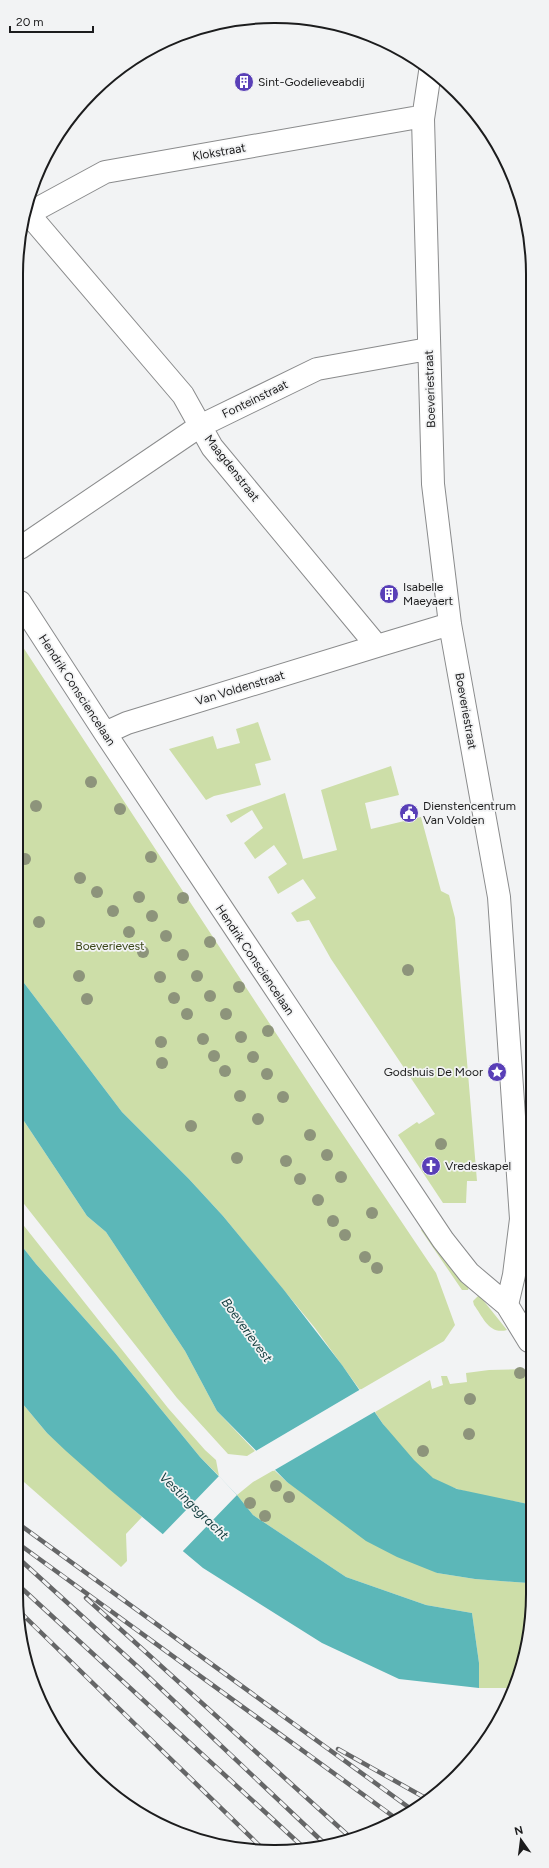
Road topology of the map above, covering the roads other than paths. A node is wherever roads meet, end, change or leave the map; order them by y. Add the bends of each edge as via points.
1 (429, 76) edge
2 (423, 119) junction
3 (31, 211) edge
4 (30, 218) edge
5 (428, 349) junction
6 (200, 426) junction
7 (23, 546) edge
8 (23, 607) edge
9 (450, 624) junction
10 (377, 646) junction
11 (105, 733) junction
12 (507, 1305) junction
13 (526, 1336) edge

1 - 2 street, Boeveriestraat
2 - 3 street, Klokstraat via 413,118 105,172
2 - 5 street, Boeveriestraat
4 - 6 street, Maagdenstraat via 183,395
5 - 6 street, Fonteinstraat via 317,369
5 - 9 street, Boeveriestraat via 433,484
6 - 7 street, Fonteinstraat
6 - 10 street, Maagdenstraat via 212,447
8 - 11 street, Hendrik Consciencelaan
9 - 10 street
9 - 12 street, Boeveriestraat via 499,897 521,1219 514,1275
10 - 11 street, Van Voldenstraat via 127,723
11 - 12 street, Hendrik Consciencelaan via 443,1240 469,1273
12 - 13 street

